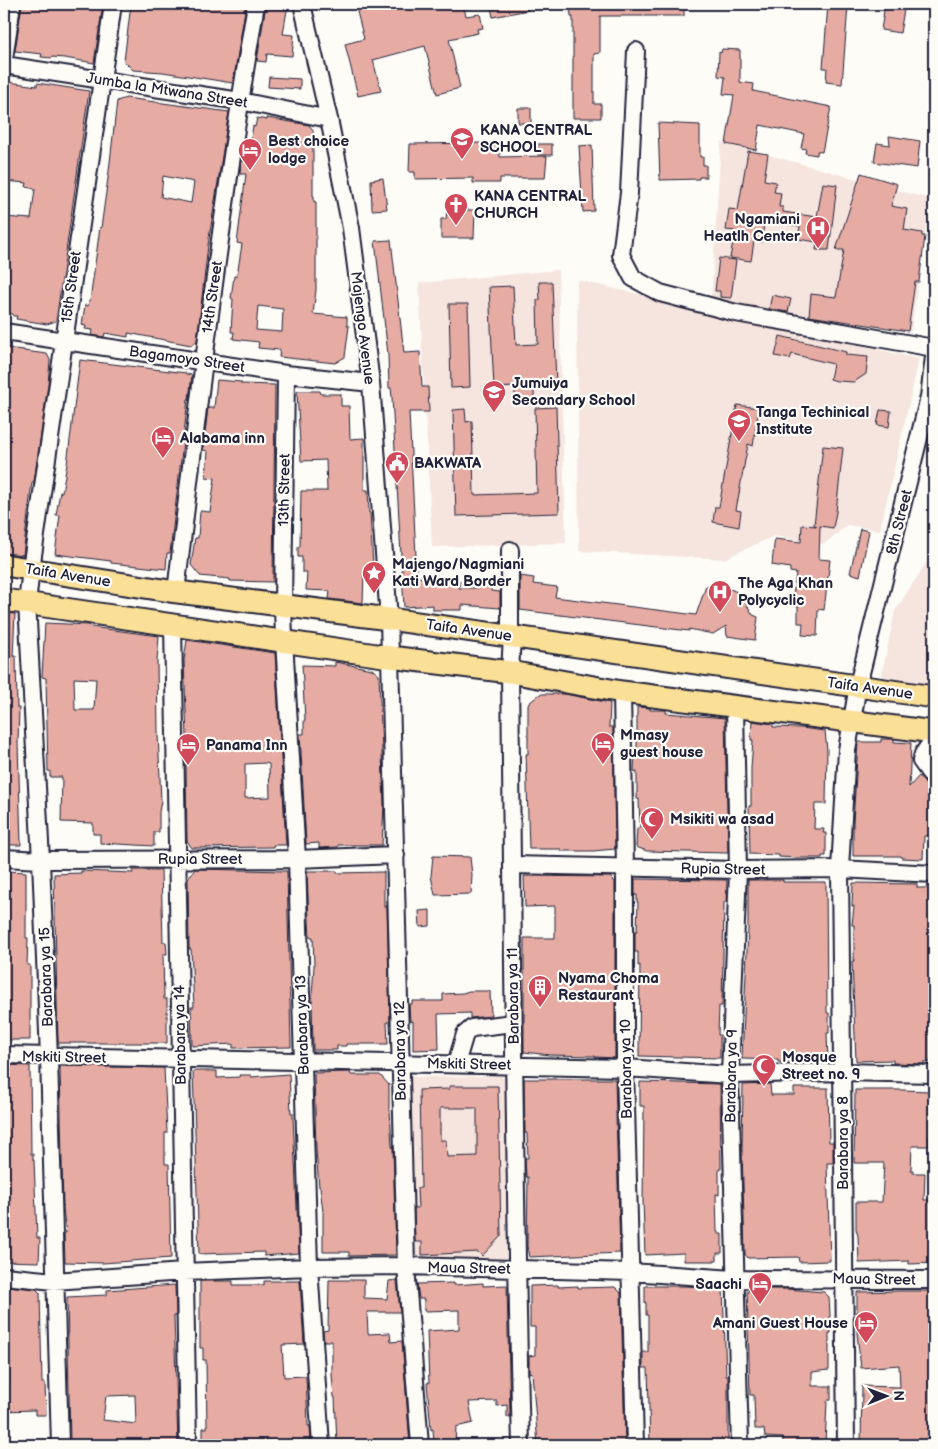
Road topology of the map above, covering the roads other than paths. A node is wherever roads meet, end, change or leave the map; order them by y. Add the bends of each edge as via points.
1 (12, 4) edge
2 (113, 4) edge
3 (256, 4) edge
4 (302, 4) edge
5 (636, 51) dead end
6 (4, 59) edge
7 (4, 65) edge
8 (102, 80) junction
9 (240, 101) junction
10 (329, 119) junction
11 (4, 332) edge
12 (63, 341) junction
13 (934, 348) edge
14 (934, 357) edge
15 (203, 362) junction
16 (286, 374) junction
17 (371, 383) junction
18 (931, 407) edge
19 (510, 550) dead end
20 (4, 565) edge
21 (31, 570) junction
22 (176, 592) junction
23 (4, 600) edge
24 (28, 603) junction
25 (283, 606) junction
26 (389, 619) junction
27 (173, 624) junction
28 (511, 636) junction
29 (284, 640) junction
30 (390, 657) junction
31 (510, 672) junction
32 (858, 685) junction
33 (622, 692) junction
34 (934, 697) edge
35 (735, 706) junction
36 (851, 721) junction
37 (934, 732) edge
38 (934, 738) edge
39 (934, 779) edge
40 (396, 855) junction
41 (4, 858) edge
42 (297, 859) junction
43 (42, 860) junction
44 (177, 860) junction
45 (512, 865) junction
46 (626, 868) junction
47 (738, 870) junction
48 (840, 870) junction
49 (934, 874) edge
50 (513, 1023) junction
51 (4, 1055) edge
52 (49, 1057) junction
53 (180, 1058) junction
54 (303, 1061) junction
55 (400, 1063) junction
56 (456, 1064) junction
57 (514, 1065) junction
58 (625, 1068) junction
59 (842, 1072) junction
60 (934, 1074) edge
61 (730, 1075) junction
62 (406, 1266) junction
63 (309, 1267) junction
64 (517, 1269) junction
65 (184, 1272) junction
66 (630, 1272) junction
67 (4, 1276) edge
68 (844, 1278) junction
69 (734, 1279) junction
70 (934, 1280) edge
71 (54, 1281) junction
72 (60, 1445) edge
73 (188, 1445) edge
74 (321, 1445) edge
75 (420, 1445) edge
76 (522, 1445) edge
77 (635, 1445) edge
78 (740, 1445) edge
79 (846, 1445) edge

1 - 6 street
2 - 8 street, 15th Street
3 - 9 street, 14th Street
4 - 10 street, Majengo Avenue
5 - 13 street via 629,193 621,255 633,278 660,293 736,313
7 - 8 street, Jumba la Mtwana Street
8 - 9 street, Jumba la Mtwana Street
8 - 12 street, 15th Street
9 - 10 street, Jumba la Mtwana Street
9 - 15 street, 14th Street
10 - 17 street, Majengo Avenue via 351,228
11 - 12 street, Bagamoyo Street
12 - 15 street, Bagamoyo Street
12 - 21 street, 15th Street
14 - 18 street, 8th Street
15 - 16 street, Bagamoyo Street
15 - 22 street, 14th Street
16 - 17 street, Bagamoyo Street
16 - 25 street, 13th Street
17 - 26 street, Majengo Avenue
18 - 32 street, 8th Street
19 - 28 street, Barabara ya 11
20 - 21 main road, Taifa Avenue
21 - 22 main road, Taifa Avenue
21 - 24 street, Barabara ya 15
22 - 25 main road, Taifa Avenue
23 - 24 main road
24 - 27 main road
24 - 43 street, Barabara ya 15
25 - 26 main road, Taifa Avenue
25 - 29 street, Barabara ya 13
26 - 28 main road, Taifa Avenue
26 - 30 street, Majengo Avenue
27 - 29 main road
27 - 44 street, Barabara ya 14
28 - 31 street, Barabara ya 11
28 - 32 main road, Taifa Avenue
29 - 30 main road
29 - 42 street, Barabara ya 13
30 - 31 main road
30 - 40 street, Barabara ya 12
31 - 33 main road
31 - 45 street, Barabara ya 11
32 - 34 main road, Taifa Avenue
32 - 36 street, 8th Street
33 - 35 main road
33 - 46 street, Barabara ya 10
35 - 36 main road
35 - 47 street, Barabara ya 9
36 - 37 main road
36 - 48 street, Barabara ya 8
38 - 39 street via 921,760
40 - 42 street, Rupia Street
40 - 55 street, Barabara ya 12
41 - 43 street, Rupia Street
42 - 44 street, Rupia Street
42 - 54 street, Barabara ya 13
43 - 44 street, Rupia Street
43 - 52 street, Barabara ya 15
44 - 53 street, Barabara ya 14
45 - 46 street, Rupia Street
45 - 50 street, Barabara ya 11
46 - 47 street, Rupia Street
46 - 58 street, Barabara ya 10
47 - 48 street, Rupia Street
47 - 61 street, Barabara ya 9
48 - 49 street, Rupia Street
48 - 59 street, Barabara ya 8
50 - 56 street via 472,1028 464,1034
50 - 57 street, Barabara ya 11
51 - 52 street, Mskiti Street
52 - 53 street, Mskiti Street
52 - 71 street, Barabara ya 15
53 - 54 street, Mskiti Street
53 - 65 street, Barabara ya 14
54 - 55 street, Mskiti Street
54 - 63 street, Barabara ya 13
55 - 56 street, Mskiti Street
55 - 62 street, Barabara ya 12
56 - 57 street, Mskiti Street
57 - 58 street, Mskiti Street
57 - 64 street, Barabara ya 11
58 - 61 street, Mskiti Street
58 - 66 street, Barabara ya 10
59 - 60 street, Mskiti Street
59 - 61 street, Mskiti Street
59 - 68 street, Barabara ya 8
61 - 69 street, Barabara ya 9
62 - 63 street, Maua Street
62 - 64 street, Maua Street
62 - 75 street, Barabara ya 12
63 - 65 street, Maua Street
63 - 74 street, Barabara ya 13
64 - 66 street, Maua Street
64 - 76 street, Barabara ya 11
65 - 71 street, Maua Street
65 - 73 street, Barabara ya 14
66 - 69 street, Maua Street
66 - 77 street, Barabara ya 10
67 - 71 street, Maua Street
68 - 69 street, Maua Street
68 - 70 street, Maua Street
68 - 79 street, Barabara ya 8
69 - 78 street, Barabara ya 9
71 - 72 street, Barabara ya 15

